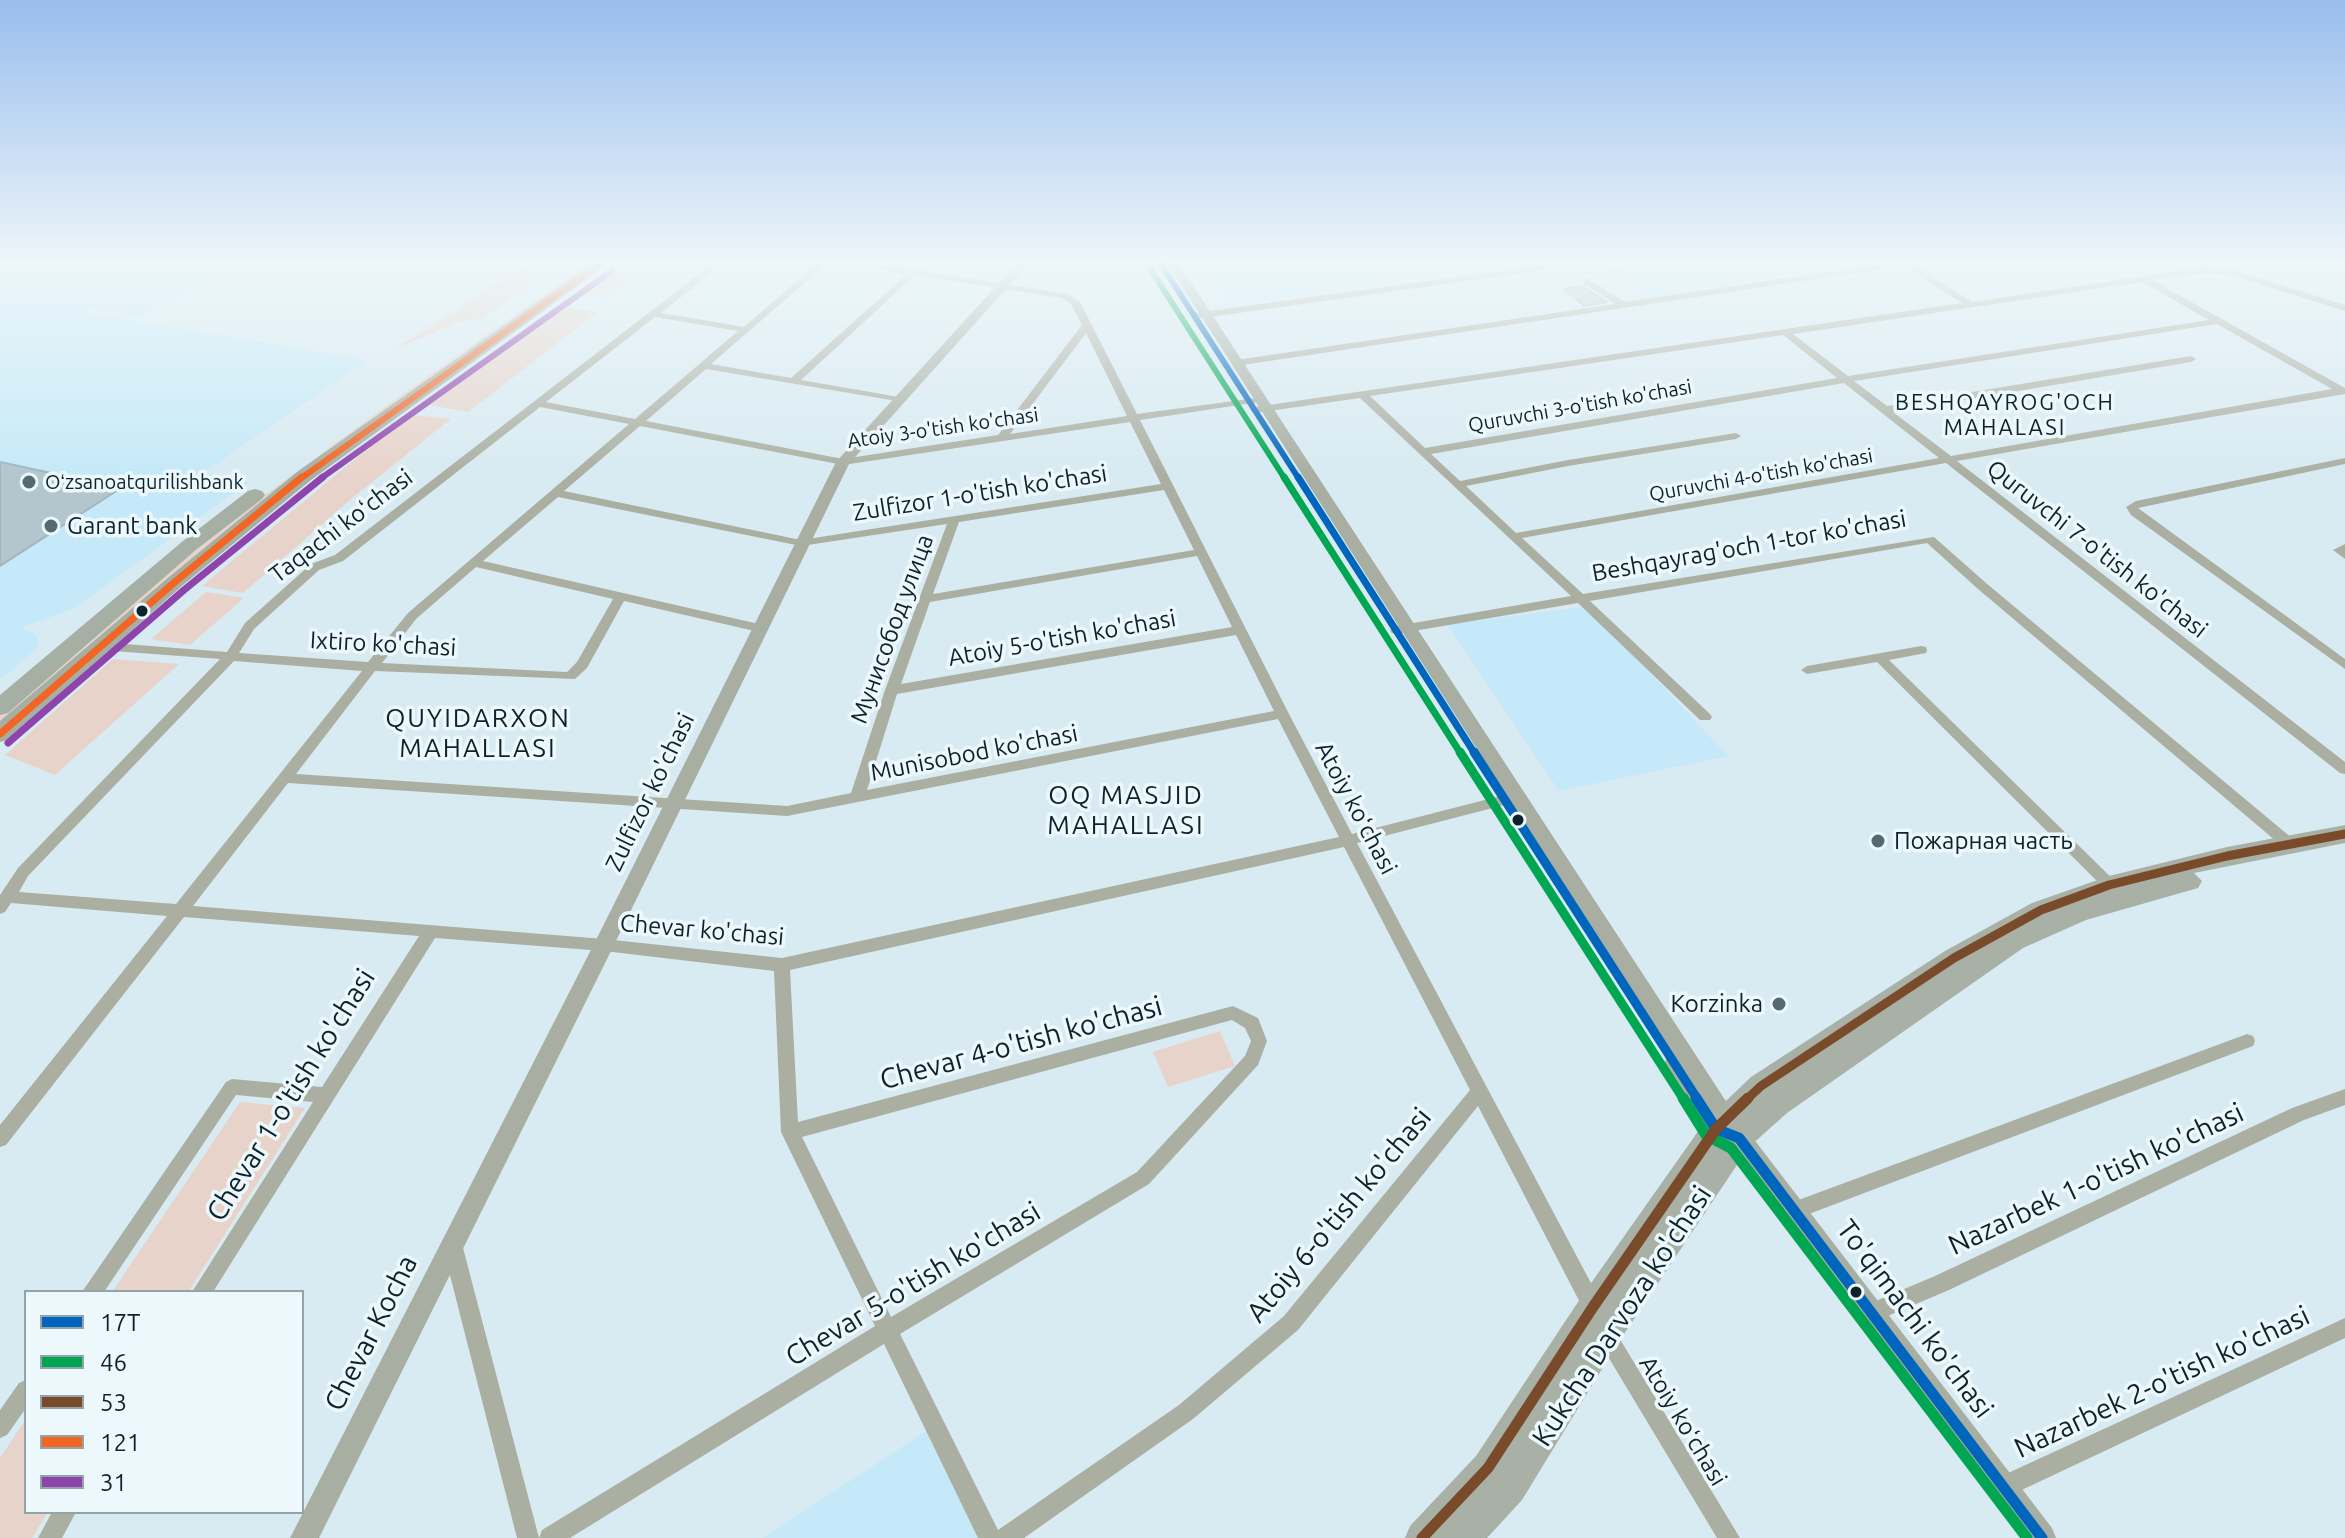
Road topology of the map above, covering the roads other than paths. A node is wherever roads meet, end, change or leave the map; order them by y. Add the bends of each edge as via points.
1 (483, 333) edge
2 (505, 333) edge
3 (629, 333) edge
4 (743, 333) edge
5 (847, 333) edge
6 (961, 333) edge
7 (1081, 333) edge
8 (1091, 333) edge
9 (1211, 333) edge
10 (1213, 333) edge
11 (1442, 333) edge
12 (1786, 333) joint
13 (2146, 333) edge
14 (2240, 333) edge
15 (2191, 359) dead end
16 (1236, 363) junction
17 (703, 366) junction
18 (1847, 381) junction
19 (793, 382) junction
20 (2343, 391) edge
21 (1363, 395) junction
22 (899, 400) junction
23 (540, 404) junction
24 (1257, 404) junction
25 (1884, 410) junction
26 (1132, 418) junction
27 (638, 423) junction
28 (1736, 436) dead end
29 (1002, 437) junction
30 (1422, 452) junction
31 (1947, 461) junction
32 (2345, 461) edge
33 (843, 462) junction
34 (1457, 485) junction
35 (1166, 486) junction
36 (557, 493) junction
37 (954, 521) junction
38 (1516, 536) junction
39 (801, 543) junction
40 (2345, 547) edge
41 (1200, 552) junction
42 (2345, 555) edge
43 (474, 563) junction
44 (620, 597) junction
45 (1582, 597) junction
46 (927, 599) junction
47 (759, 628) junction
48 (1402, 628) junction
49 (1239, 630) junction
50 (100, 646) junction
51 (1921, 650) dead end
52 (230, 657) junction
53 (1880, 658) junction
54 (2345, 665) edge
55 (372, 667) junction
56 (1807, 670) dead end
57 (892, 690) junction
58 (0, 707) edge
59 (1282, 714) junction
60 (1705, 717) dead end
61 (0, 734) edge
62 (2345, 769) edge
63 (283, 778) junction
64 (857, 798) junction
65 (1510, 798) junction
66 (673, 803) junction
67 (2345, 834) edge
68 (1349, 840) junction
69 (2288, 843) junction
70 (2345, 848) edge
71 (2116, 892) junction
72 (5, 902) edge
73 (180, 910) junction
74 (431, 930) junction
75 (604, 945) junction
76 (782, 965) junction
77 (1257, 1032) joint
78 (2247, 1041) dead end
79 (1478, 1093) junction
80 (324, 1095) junction
81 (2345, 1097) edge
82 (1727, 1129) junction
83 (790, 1132) junction
84 (0, 1139) edge
85 (1793, 1211) junction
86 (452, 1242) junction
87 (93, 1290) edge
88 (203, 1290) edge
89 (1871, 1313) junction
90 (1599, 1321) junction
91 (2345, 1328) edge
92 (888, 1330) junction
93 (24, 1393) edge
94 (0, 1428) edge
95 (2003, 1487) junction
96 (64, 1514) edge
97 (49, 1538) edge
98 (304, 1538) edge
99 (528, 1538) edge
100 (550, 1538) edge
101 (990, 1538) edge
102 (1005, 1538) edge
103 (1422, 1538) edge
104 (1464, 1538) edge
105 (1729, 1538) edge
106 (2042, 1538) edge

1 - 58 highway via 220,521
2 - 50 highway via 304,476
3 - 23 street, Taqachi koʻchasi
4 - 17 street
5 - 19 street
6 - 22 main road, Zulfizor ko'chasi
7 - 29 street
8 - 26 street, Atoiy koʻchasi
9 - 24 main road, To'qimachi ko'chasi
10 - 16 main road, To'qimachi ko'chasi
11 - 16 street
12 - 18 street, Quruvchi 7-o'tish ko'chasi
12 - 21 street, Atoiy 3-o'tish ko'chasi
13 - 18 street, Quruvchi 3-o'tish ko'chasi
14 - 20 street
15 - 25 street
16 - 24 main road, To'qimachi ko'chasi
17 - 19 street
17 - 27 street
18 - 25 street, Quruvchi 7-o'tish ko'chasi
18 - 30 street, Quruvchi 3-o'tish ko'chasi
19 - 22 street
20 - 31 street, Quruvchi 4-o'tish ko'chasi
21 - 24 street, Atoiy 3-o'tish ko'chasi
21 - 30 street
22 - 33 main road, Zulfizor ko'chasi
23 - 27 street, Atoiy 3-o'tish ko'chasi
23 - 52 street, Taqachi koʻchasi via 339,558 315,567 249,626
24 - 26 street, Atoiy 3-o'tish ko'chasi
24 - 48 main road, To'qimachi ko'chasi
25 - 31 street, Quruvchi 7-o'tish ko'chasi
26 - 29 street, Atoiy 3-o'tish ko'chasi
26 - 35 street, Atoiy koʻchasi
27 - 33 street, Atoiy 3-o'tish ko'chasi
27 - 36 street
28 - 34 street
29 - 33 street, Atoiy 3-o'tish ko'chasi
30 - 34 street
31 - 38 street, Quruvchi 4-o'tish ko'chasi
31 - 62 street, Quruvchi 7-o'tish ko'chasi
32 - 54 street via 2132,507
33 - 39 main road, Zulfizor ko'chasi
34 - 38 street
35 - 37 street, Zulfizor 1-o'tish ko'chasi
35 - 41 street, Atoiy koʻchasi
36 - 39 street
36 - 43 street
37 - 39 street, Zulfizor 1-o'tish ko'chasi
37 - 46 street, Мунисобод улица
38 - 45 street
39 - 47 main road, Zulfizor ko'chasi
40 - 42 street via 2339,550
41 - 46 street
41 - 49 street, Atoiy koʻchasi
43 - 44 street
43 - 55 street via 412,616
44 - 47 street
44 - 55 street, Ixtiro ko'chasi via 577,673 570,676
45 - 48 street, Beshqayrag'och 1-tor ko'chasi
45 - 60 street
45 - 69 street, Beshqayrag'och 1-tor ko'chasi via 1930,539
46 - 57 street, Мунисобод улица
47 - 66 main road, Zulfizor ko'chasi
48 - 65 main road, To'qimachi ko'chasi
49 - 57 street, Atoiy 5-o'tish ko'chasi
49 - 59 street, Atoiy koʻchasi
50 - 52 street, Ixtiro ko'chasi
50 - 61 highway
51 - 53 street
52 - 55 street, Ixtiro ko'chasi
52 - 72 street, Taqachi koʻchasi via 23,872
53 - 56 street
53 - 71 street
55 - 63 street
57 - 64 street, Мунисобод улица
59 - 64 street, Munisobod ko'chasi
59 - 68 street, Atoiy koʻchasi
63 - 66 street, Munisobod ko'chasi
63 - 73 street
64 - 66 street, Munisobod ko'chasi via 777,812
65 - 68 street, Chevar ko'chasi
65 - 82 main road, To'qimachi ko'chasi
66 - 75 main road, Zulfizor ko'chasi
67 - 69 main road, Kukcha Darvoza ko'chasi
68 - 76 street, Chevar ko'chasi
68 - 79 street, Atoiy koʻchasi
69 - 71 main road, Kukcha Darvoza ko'chasi
70 - 71 main road, Kukcha Darvoza ko'chasi
71 - 82 main road, Kukcha Darvoza ko'chasi via 2014,941 1777,1104
72 - 73 street, Chevar ko'chasi
73 - 74 street, Chevar ko'chasi
73 - 84 street
74 - 75 street, Chevar ko'chasi
74 - 80 street, Chevar 1-o'tish ko'chasi
75 - 76 street, Chevar ko'chasi
75 - 86 main road, Zulfizor ko'chasi
76 - 83 street
77 - 83 street, Chevar 4-o'tish ko'chasi via 1246,1017 1233,1013
77 - 92 street, Chevar 5-o'tish ko'chasi via 1258,1050 1252,1060 1143,1178
78 - 85 street
79 - 90 street, Atoiy koʻchasi
79 - 102 street, Atoiy 6-o'tish ko'chasi via 1291,1323 1186,1412
80 - 87 street via 232,1087
80 - 88 street, Chevar 1-o'tish ko'chasi
81 - 89 street, Nazarbek 1-o'tish ko'chasi via 2298,1114
82 - 85 main road, To'qimachi ko'chasi
82 - 90 main road, Kukcha Darvoza ko'chasi
83 - 92 street
85 - 89 main road, To'qimachi ko'chasi
86 - 98 main road, Chevar Kocha
86 - 99 street
89 - 95 main road, To'qimachi ko'chasi
90 - 103 main road, Kukcha Darvoza ko'chasi via 1488,1468
90 - 104 main road, Kukcha Darvoza ko'chasi via 1510,1488
90 - 105 street, Atoiy koʻchasi
91 - 95 street, Nazarbek 2-o'tish ko'chasi
92 - 100 street, Chevar 5-o'tish ko'chasi
92 - 101 street
93 - 94 street
95 - 106 main road, To'qimachi ko'chasi
96 - 97 street

